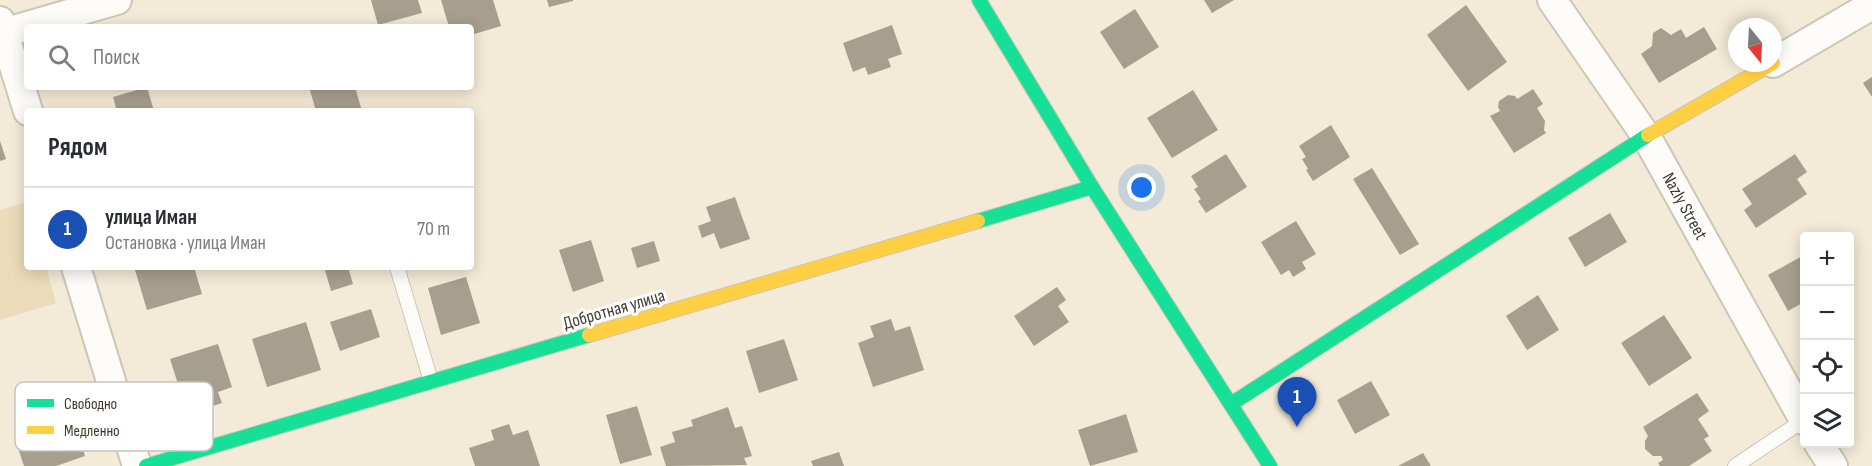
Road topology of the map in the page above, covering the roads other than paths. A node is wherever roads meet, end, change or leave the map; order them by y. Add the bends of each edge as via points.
1 (117, 0) edge
2 (979, 0) edge
3 (1552, 0) edge
4 (1872, 5) edge
5 (1, 29) edge
6 (1782, 58) edge
7 (1757, 72) edge
8 (27, 108) edge
9 (1646, 136) junction
10 (1092, 187) junction
11 (76, 270) edge
12 (398, 270) edge
13 (431, 381) junction
14 (111, 382) edge
15 (1231, 404) junction
16 (1800, 413) edge
17 (1800, 423) edge
18 (213, 446) edge
19 (1822, 448) edge
20 (132, 451) edge
21 (196, 451) edge
22 (137, 466) edge
23 (146, 466) edge
24 (1270, 466) edge
25 (1735, 466) edge
26 (1833, 466) edge

1 - 5 street
2 - 10 street
3 - 9 street, Nazly Street
4 - 6 street
5 - 8 street
7 - 9 street
9 - 15 street
9 - 16 street, Nazly Street
10 - 13 street, Добротная улица
10 - 15 street
11 - 14 street
12 - 13 lane
13 - 18 street, Добротная улица
15 - 24 street
17 - 25 lane
19 - 26 street
20 - 22 street
21 - 23 street, Добротная улица

